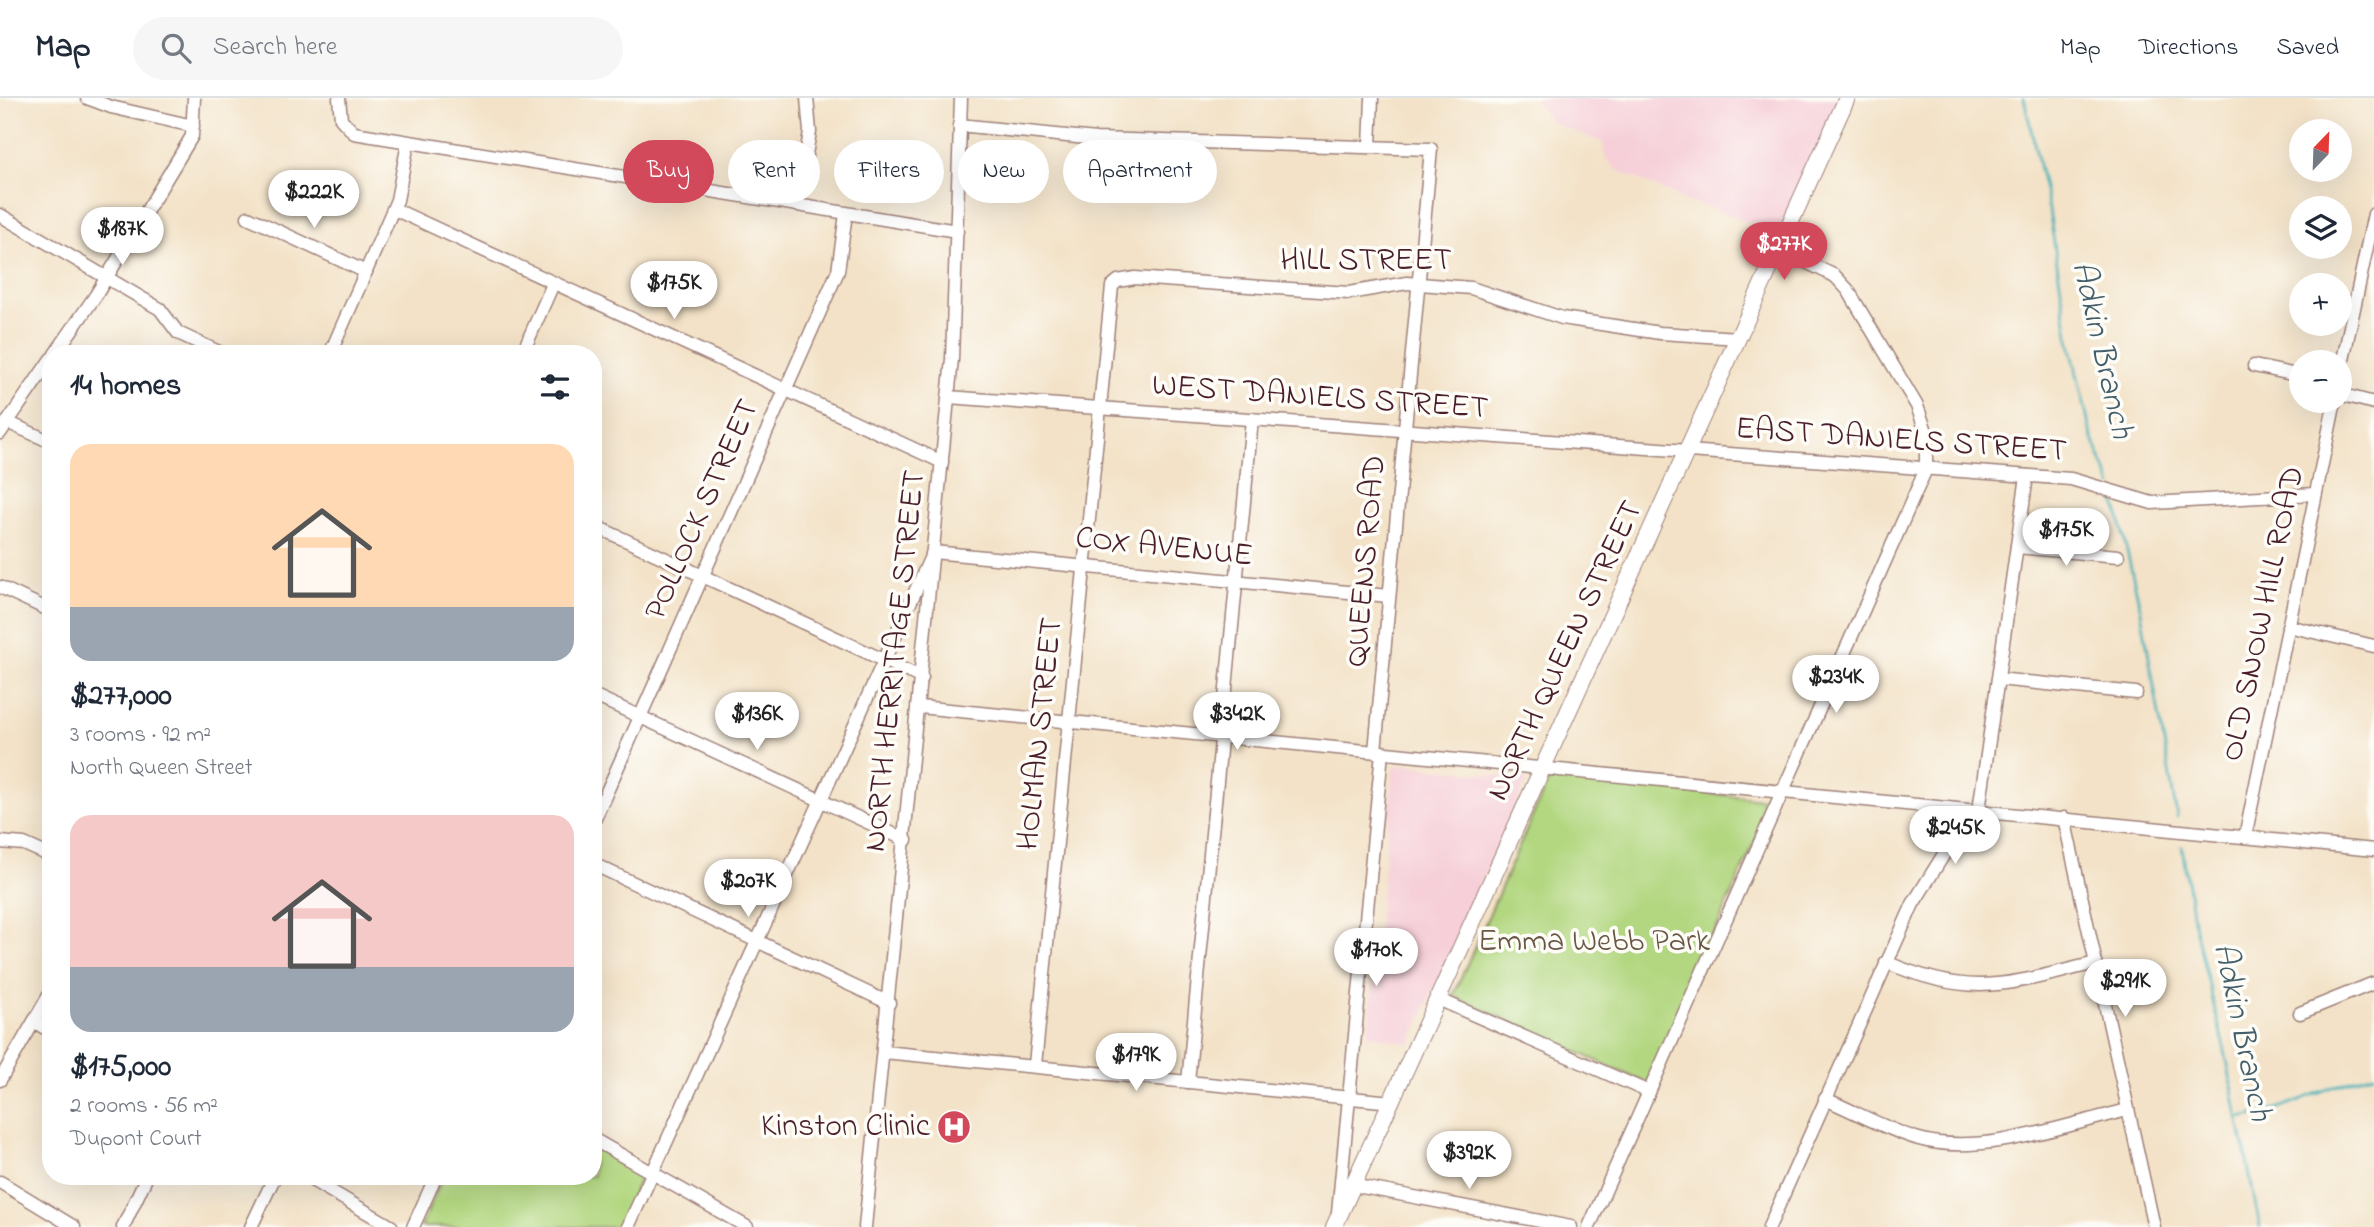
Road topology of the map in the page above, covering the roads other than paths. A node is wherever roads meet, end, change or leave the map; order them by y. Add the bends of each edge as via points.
1 (87, 98) edge
2 (194, 98) edge
3 (339, 98) edge
4 (807, 98) edge
5 (961, 98) edge
6 (1372, 98) edge
7 (1847, 98) edge
8 (959, 125) junction
9 (193, 126) junction
10 (408, 143) junction
11 (1370, 147) junction
12 (797, 205) junction
13 (394, 209) junction
14 (846, 214) junction
15 (2374, 214) edge
16 (0, 215) edge
17 (248, 217) dead end
18 (957, 231) junction
19 (1779, 249) junction
20 (2370, 262) edge
21 (366, 272) junction
22 (106, 277) junction
23 (553, 284) junction
24 (1420, 284) junction
25 (1739, 338) junction
26 (61, 345) edge
27 (204, 345) edge
28 (334, 345) edge
29 (526, 345) edge
30 (2346, 350) edge
31 (2254, 366) dead end
32 (42, 372) edge
33 (2289, 373) edge
34 (785, 391) junction
35 (948, 397) junction
36 (2352, 397) edge
37 (2374, 403) edge
38 (1100, 409) junction
39 (2332, 413) edge
40 (1252, 419) junction
41 (4, 427) edge
42 (1405, 429) junction
43 (42, 439) edge
44 (1688, 451) junction
45 (942, 463) junction
46 (1926, 469) junction
47 (2027, 476) junction
48 (2315, 495) junction
49 (602, 529) edge
50 (2017, 547) junction
51 (933, 552) junction
52 (2118, 556) dead end
53 (1084, 566) junction
54 (703, 576) junction
55 (1237, 580) junction
56 (0, 587) edge
57 (1390, 596) junction
58 (42, 607) edge
59 (2288, 626) junction
60 (2374, 646) edge
61 (882, 660) junction
62 (922, 678) junction
63 (1998, 679) junction
64 (2136, 692) dead end
65 (602, 699) edge
66 (919, 707) junction
67 (640, 717) junction
68 (1068, 720) junction
69 (1222, 736) junction
70 (1379, 752) junction
71 (1545, 766) junction
72 (1783, 793) junction
73 (819, 799) junction
74 (602, 803) edge
75 (1979, 810) junction
76 (2064, 818) junction
77 (2245, 837) junction
78 (906, 840) junction
79 (0, 842) edge
80 (2374, 850) edge
81 (42, 852) edge
82 (602, 868) edge
83 (756, 941) junction
84 (1886, 962) junction
85 (2096, 963) junction
86 (2374, 983) edge
87 (1438, 999) junction
88 (889, 1003) junction
89 (42, 1009) edge
90 (2300, 1013) dead end
91 (35, 1023) junction
92 (42, 1026) edge
93 (884, 1052) junction
94 (1035, 1065) junction
95 (0, 1080) edge
96 (1188, 1082) junction
97 (1649, 1092) junction
98 (1349, 1097) junction
99 (1825, 1099) junction
100 (1392, 1102) junction
101 (2128, 1110) junction
102 (602, 1144) edge
103 (652, 1173) junction
104 (0, 1182) edge
105 (143, 1185) edge
106 (271, 1185) edge
107 (320, 1185) edge
108 (432, 1185) edge
109 (1362, 1187) dead end
110 (1529, 1223) edge
111 (1336, 1224) edge
112 (74, 1227) edge
113 (123, 1227) edge
114 (251, 1227) edge
115 (392, 1227) edge
116 (413, 1227) edge
117 (628, 1227) edge
118 (747, 1227) edge
119 (865, 1227) edge
120 (1571, 1227) edge
121 (1589, 1227) edge
122 (1769, 1227) edge
123 (2154, 1227) edge

1 - 9 street
2 - 9 street
3 - 10 street via 341,119 354,133
4 - 12 street via 810,132
5 - 8 street, NORTH HERRITAGE STREET
6 - 11 street
7 - 19 main road, NORTH QUEEN STREET
8 - 11 street via 1096,139
8 - 18 street, NORTH HERRITAGE STREET
9 - 22 street via 192,136
10 - 12 street
10 - 13 street
11 - 24 street, QUEENS ROAD via 1431,149
12 - 14 street
13 - 21 street
13 - 23 street
14 - 18 street
14 - 34 street, POLLOCK STREET via 838,271
15 - 20 street
16 - 22 street
17 - 21 street
18 - 35 street, NORTH HERRITAGE STREET
19 - 25 main road, NORTH QUEEN STREET
19 - 46 street via 1835,276 1849,290 1917,405 1926,431
20 - 30 street
21 - 28 street
22 - 26 street
22 - 27 street via 160,309 178,333
23 - 29 street
23 - 34 street
24 - 25 street, HILL STREET via 1471,288 1562,318 1660,333
24 - 38 street, HILL STREET via 1349,293 1135,278 1118,281 1109,293
24 - 42 street, QUEENS ROAD
25 - 44 main road, NORTH QUEEN STREET
31 - 33 street
32 - 41 street
34 - 45 street
34 - 54 street, POLLOCK STREET
35 - 38 street, WEST DANIELS STREET
35 - 45 street, NORTH HERRITAGE STREET
36 - 37 street
38 - 40 street, WEST DANIELS STREET
38 - 53 street, HOLMAN STREET
39 - 48 street, OLD SNOW HILL ROAD
40 - 42 street, WEST DANIELS STREET
40 - 55 street
41 - 43 street
42 - 44 street, WEST DANIELS STREET
42 - 57 street, QUEENS ROAD
44 - 46 street, EAST DANIELS STREET
44 - 71 main road, NORTH QUEEN STREET
45 - 51 street, NORTH HERRITAGE STREET
46 - 47 street, EAST DANIELS STREET
46 - 72 street
47 - 48 street, EAST DANIELS STREET via 2071,479 2152,503
47 - 50 street
48 - 59 street, OLD SNOW HILL ROAD
49 - 54 street
50 - 52 street
50 - 63 street
51 - 53 street, COX AVENUE
51 - 61 street
51 - 62 street, NORTH HERRITAGE STREET
53 - 55 street, COX AVENUE
53 - 68 street, HOLMAN STREET
54 - 61 street
54 - 67 street, POLLOCK STREET
55 - 57 street, COX AVENUE
55 - 69 street
56 - 58 street
57 - 70 street, QUEENS ROAD
59 - 60 street
59 - 77 street, OLD SNOW HILL ROAD
61 - 62 street
61 - 73 street
62 - 66 street, NORTH HERRITAGE STREET
63 - 64 street
63 - 75 street
65 - 67 street
66 - 68 street
66 - 78 street, NORTH HERRITAGE STREET
67 - 73 street
67 - 74 street, POLLOCK STREET
68 - 69 street
68 - 94 street, HOLMAN STREET
69 - 70 street
69 - 96 street
70 - 71 street
70 - 98 street, QUEENS ROAD
71 - 72 street
71 - 87 main road, NORTH QUEEN STREET
72 - 75 street
72 - 97 street
73 - 78 street
73 - 83 street
75 - 76 street
75 - 84 street via 1928,878
76 - 77 street
76 - 85 street
77 - 80 street
78 - 88 street, NORTH HERRITAGE STREET
79 - 81 street via 24,844
82 - 83 street
83 - 88 street
83 - 103 street
84 - 85 street via 1941,983 1980,987
84 - 99 street
85 - 101 street
86 - 90 street
87 - 97 street
87 - 100 main road, NORTH QUEEN STREET
88 - 93 street, NORTH HERRITAGE STREET
89 - 91 street
91 - 92 street
91 - 95 street
93 - 94 street
93 - 119 street, NORTH HERRITAGE STREET
94 - 96 street
96 - 98 street
97 - 121 street
98 - 100 street
98 - 111 street, QUEENS ROAD
99 - 101 street via 1917,1139 1946,1144 1986,1143
99 - 122 street
100 - 111 main road, NORTH QUEEN STREET
101 - 123 street
102 - 103 street
103 - 117 street
103 - 118 street
104 - 112 street
105 - 113 street
106 - 114 street
107 - 115 street
108 - 116 street
109 - 110 street
110 - 120 street

